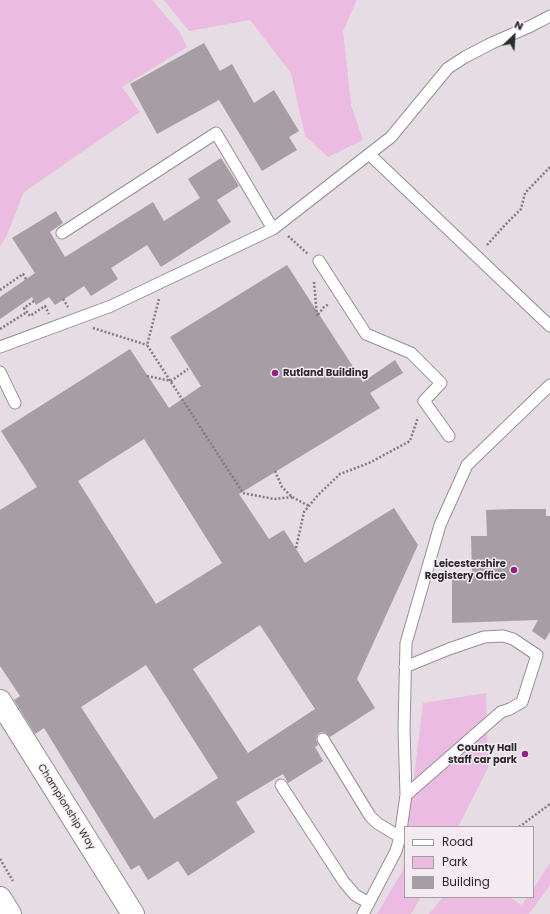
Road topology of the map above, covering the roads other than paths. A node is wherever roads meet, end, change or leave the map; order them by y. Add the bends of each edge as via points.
1 (550, 16) edge
2 (369, 154) junction
3 (273, 229) junction
4 (62, 233) dead end
5 (319, 261) road end
6 (550, 326) edge
7 (0, 347) edge
8 (0, 372) edge
9 (550, 385) edge
10 (15, 403) dead end
11 (449, 436) dead end
12 (405, 667) junction
13 (0, 701) edge
14 (323, 739) dead end
15 (282, 785) dead end
16 (406, 795) junction
17 (400, 837) junction
18 (0, 898) edge
19 (369, 903) junction
20 (10, 914) edge
21 (133, 914) edge
22 (363, 914) edge

1 - 2 lane via 492,42 448,68 391,137
2 - 3 lane
2 - 6 lane
3 - 4 lane via 216,133
3 - 7 lane via 111,306
5 - 11 lane via 366,334 412,353 441,383 424,401
8 - 10 lane
9 - 12 lane via 467,465 440,525 406,643
12 - 16 lane
12 - 16 lane via 484,637 502,636 513,639 537,655 522,702 501,712
13 - 21 main road, Championship Way
14 - 17 lane via 370,816
15 - 19 lane via 344,882 355,894
16 - 17 lane
17 - 19 lane via 396,851
18 - 20 main road
19 - 22 lane

